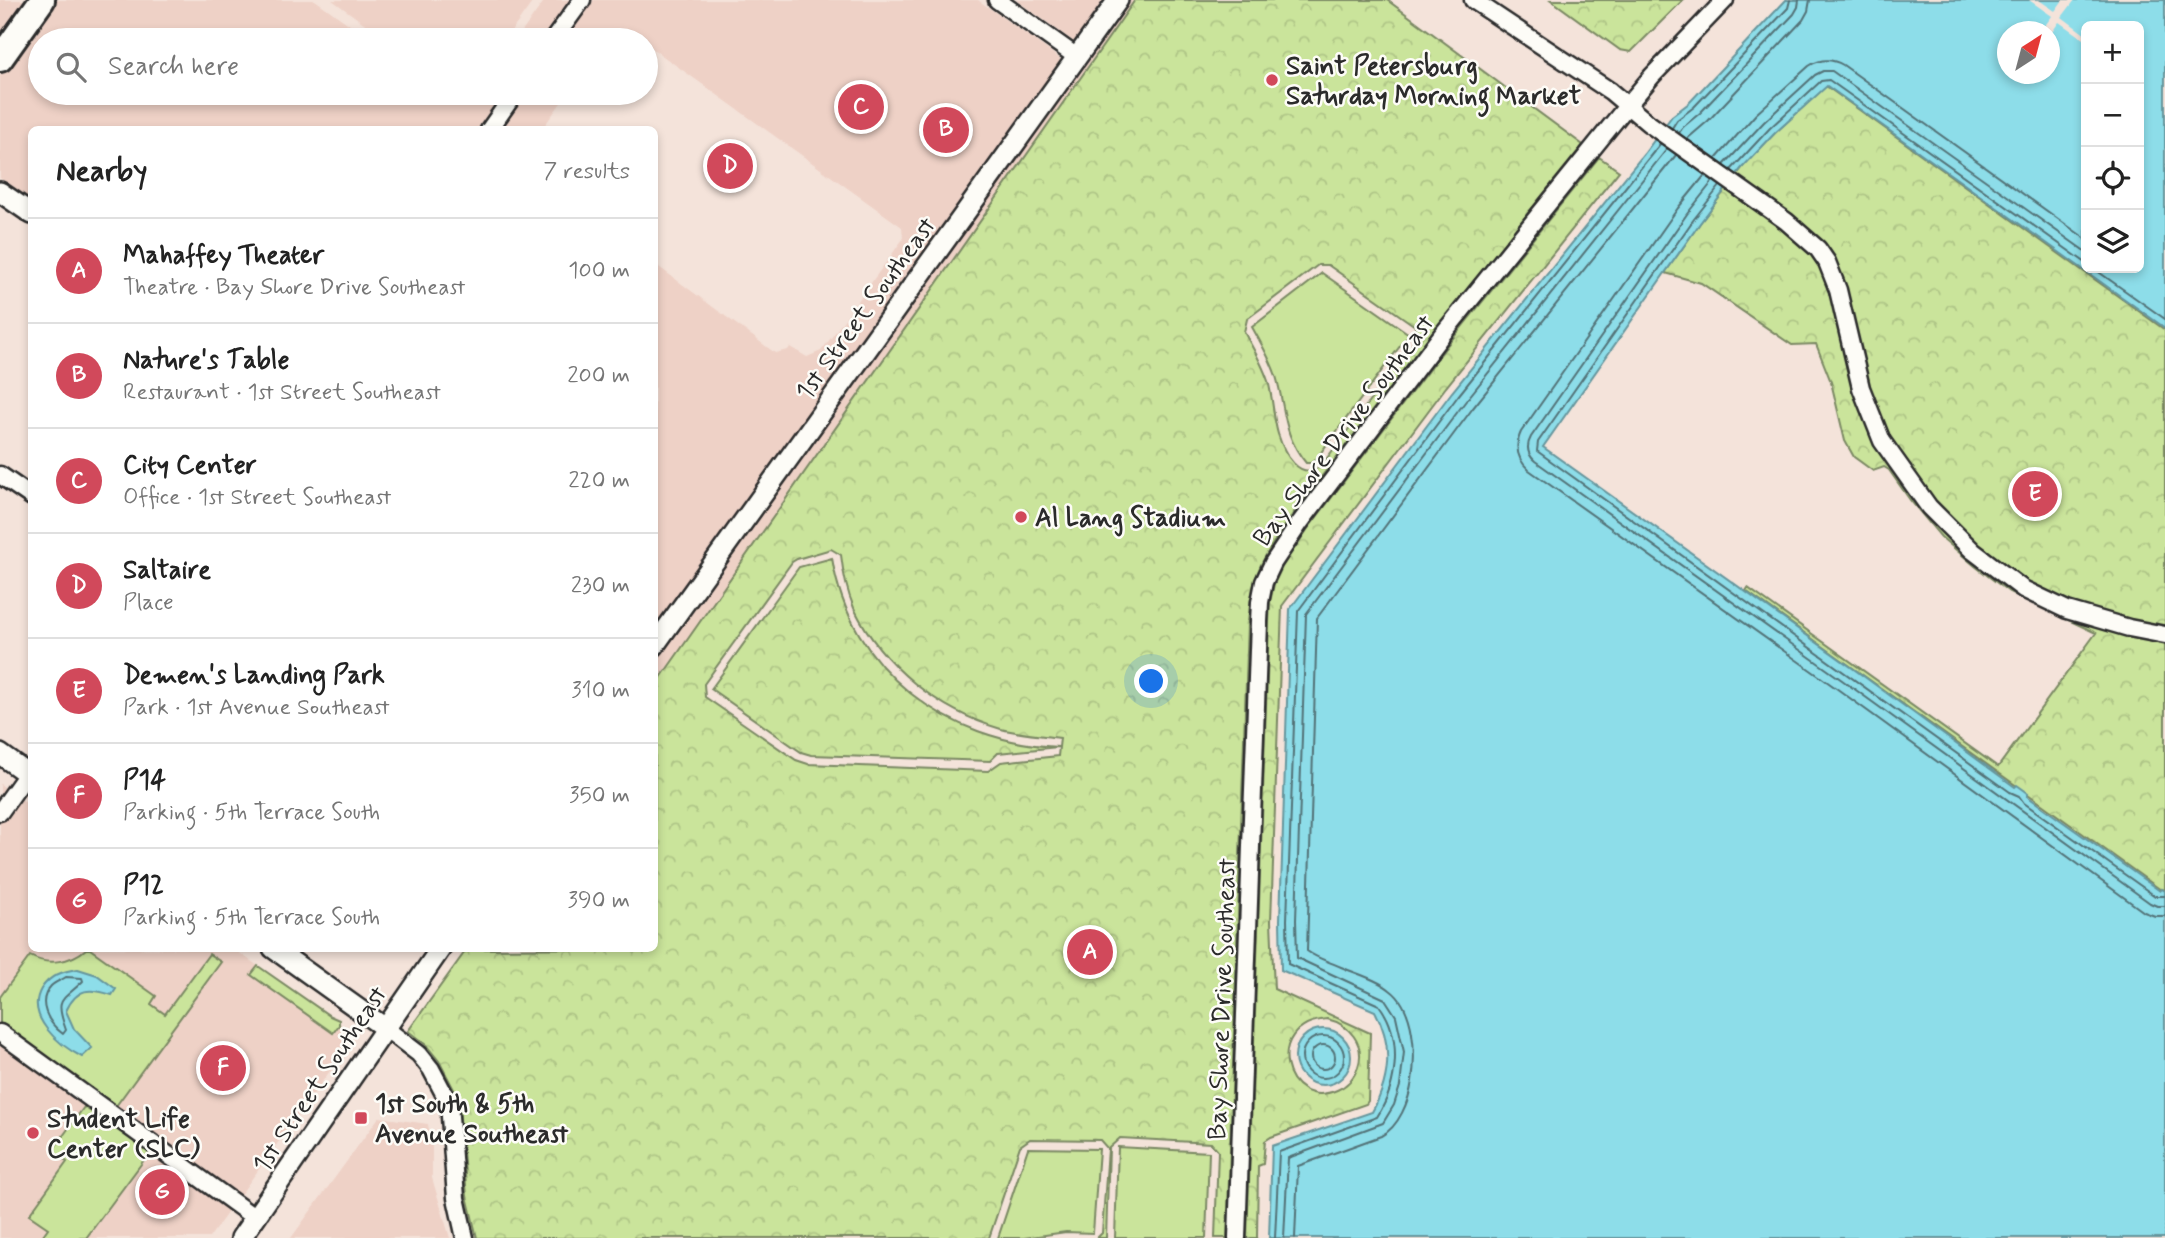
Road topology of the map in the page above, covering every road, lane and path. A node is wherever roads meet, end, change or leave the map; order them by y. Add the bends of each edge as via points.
1 (43, 0) edge
2 (582, 0) edge
3 (997, 0) edge
4 (1118, 0) edge
5 (1473, 0) edge
6 (1725, 0) edge
7 (562, 28) edge
8 (1077, 57) junction
9 (0, 59) edge
10 (507, 105) edge
11 (1628, 106) junction
12 (492, 126) edge
13 (0, 192) edge
14 (28, 211) edge
15 (0, 475) edge
16 (28, 494) edge
17 (2165, 635) edge
18 (658, 640) edge
19 (0, 754) edge
20 (28, 771) edge
21 (28, 775) edge
22 (0, 812) edge
23 (279, 952) edge
24 (438, 952) edge
25 (385, 1028) junction
26 (0, 1033) edge
27 (256, 1218) junction
28 (241, 1238) edge
29 (466, 1238) edge
30 (1237, 1238) edge

1 - 9 main road
2 - 7 street
3 - 8 street
4 - 8 street, 1st Street Southeast
5 - 11 street
6 - 11 street, Bay Shore Drive Southeast
8 - 18 street, 1st Street Southeast
10 - 12 street
11 - 17 street via 1807,238 1827,262 1861,387 1882,441 1949,529 2023,589 2067,610
11 - 30 street, Bay Shore Drive Southeast via 1441,336 1299,524 1265,582 1258,622
13 - 14 street
15 - 16 street
19 - 20 street
21 - 22 street
23 - 25 street
24 - 25 street, 1st Street Southeast
25 - 27 street, 1st Street Southeast
25 - 29 street via 419,1054 449,1103 456,1198
26 - 27 street
27 - 28 street, 1st Street Southeast

